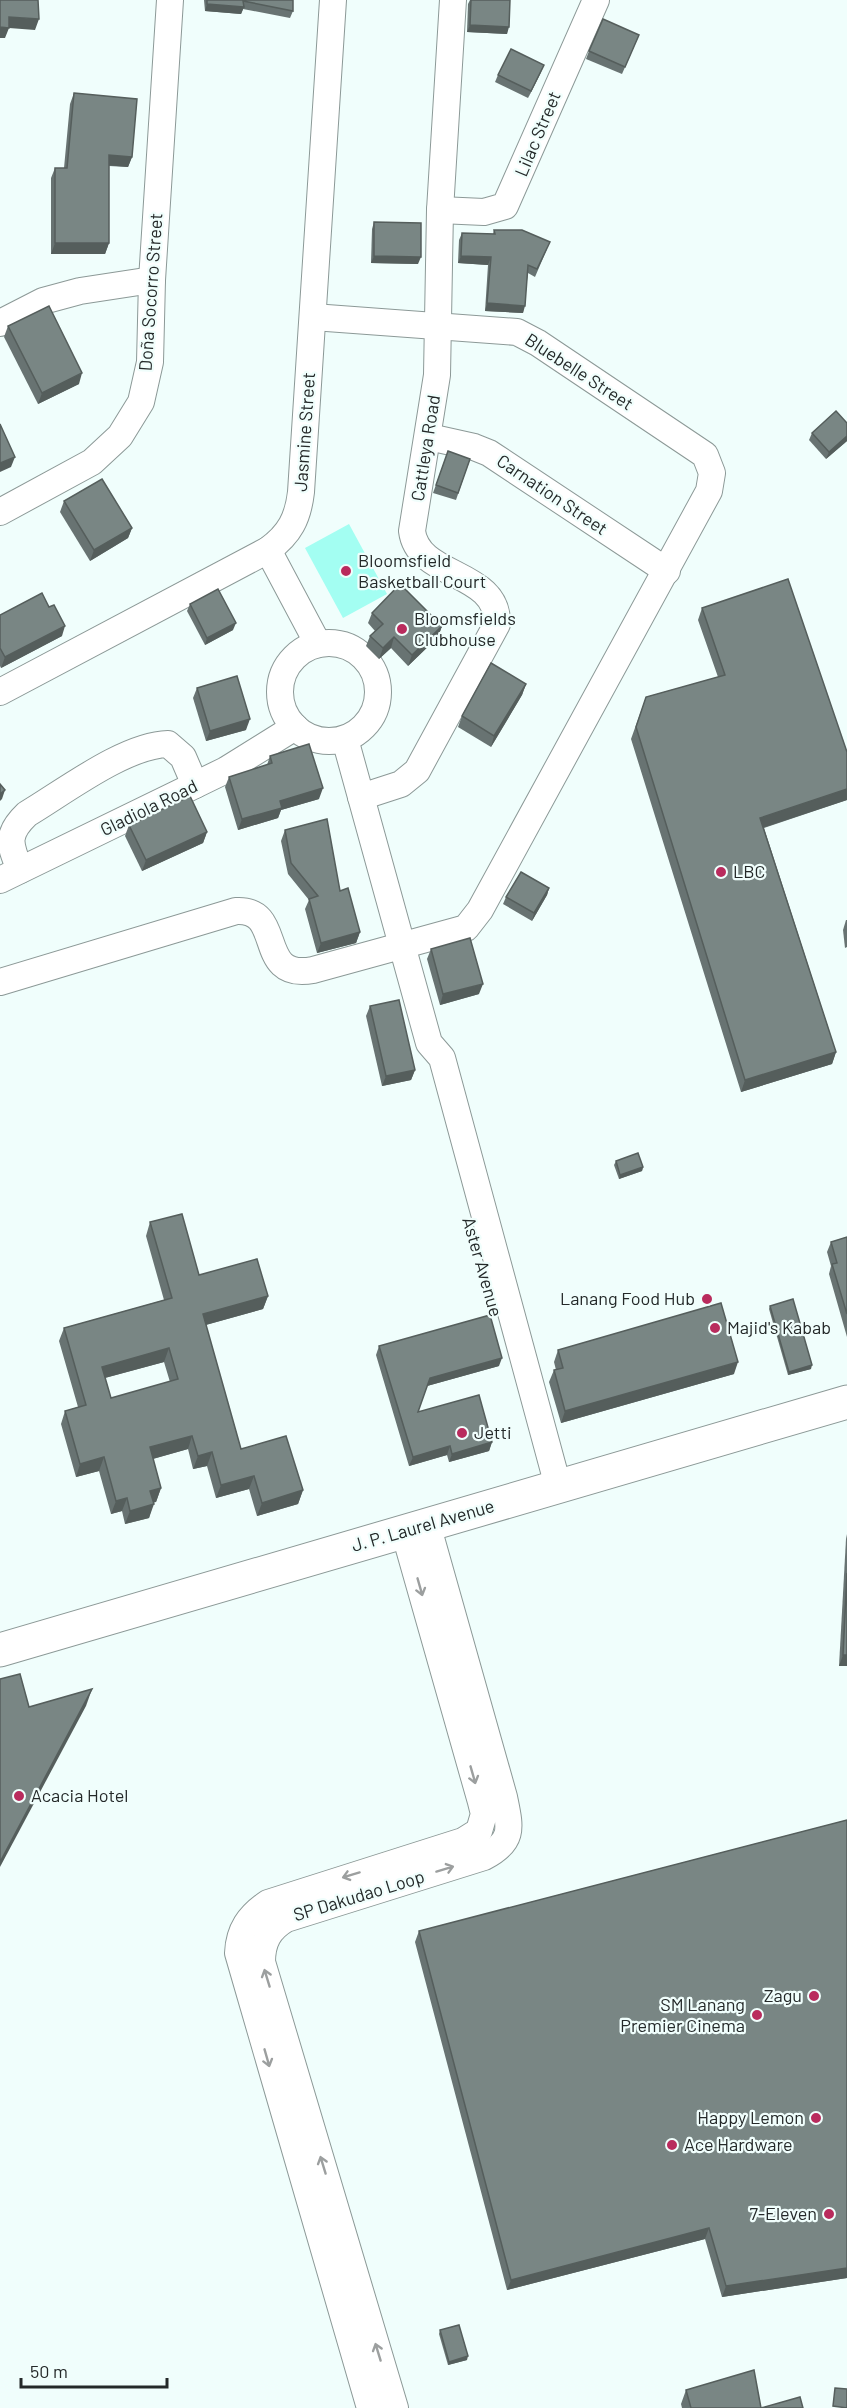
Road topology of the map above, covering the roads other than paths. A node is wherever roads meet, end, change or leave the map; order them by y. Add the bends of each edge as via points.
1 (170, 0) edge
2 (333, 0) edge
3 (453, 0) edge
4 (596, 0) edge
5 (440, 210) junction
6 (152, 280) junction
7 (313, 317) junction
8 (0, 323) edge
9 (438, 325) junction
10 (429, 437) junction
11 (0, 512) edge
12 (268, 550) junction
13 (667, 571) junction
14 (318, 644) junction
15 (0, 692) edge
16 (295, 727) junction
17 (345, 739) junction
18 (195, 785) junction
19 (361, 797) junction
20 (10, 875) edge
21 (404, 946) junction
22 (0, 982) edge
23 (847, 1402) edge
24 (551, 1488) junction
25 (415, 1528) junction
26 (0, 1650) edge
27 (291, 2099) junction
28 (370, 2408) edge
29 (395, 2408) edge

1 - 6 street, Doña Socorro Street
2 - 7 street, Jasmine Street
3 - 5 street, Cattleya Road
4 - 5 street, Lilac Street via 505,206 493,212
5 - 9 street, Cattleya Road
6 - 8 street via 80,291
6 - 11 street, Doña Socorro Street via 150,362 141,402 120,436 92,462
7 - 9 street, Bluebelle Street
7 - 12 street, Jasmine Street via 299,509 290,531
9 - 10 street, Cattleya Road via 437,375
9 - 13 street, Bluebelle Street via 505,330 529,338 705,455 712,473 709,491
10 - 13 street, Carnation Street via 489,453
10 - 19 street, Cattleya Road via 413,541 427,558 487,593 496,608 497,624 417,771 401,784
12 - 14 street
12 - 15 street, Jasmine Street
13 - 21 street via 472,922 451,934
14 - 16 street via 301,652 283,674 281,702
14 - 17 street via 349,646 366,658 376,676 379,696 373,716 361,730
16 - 17 street via 318,740
16 - 18 street, Gladiola Road
17 - 19 street, Aster Avenue
18 - 20 street, Gladiola Road
18 - 20 street via 183,757 168,744 145,747 127,755 27,814 15,826
19 - 21 street, Aster Avenue
21 - 22 street via 293,972 280,963 260,918 236,911
21 - 24 street, Aster Avenue via 429,1043 441,1058 442,1092
23 - 24 main road, J. P. Laurel Avenue
24 - 25 main road, J. P. Laurel Avenue
25 - 26 main road, J. P. Laurel Avenue
25 - 27 street, SP Dakudao Loop via 462,1694 509,1822 505,1843 484,1857 286,1919 268,1934 262,1962
27 - 28 street, SP Dakudao Loop
29 -> 27 street, SP Dakudao Loop

